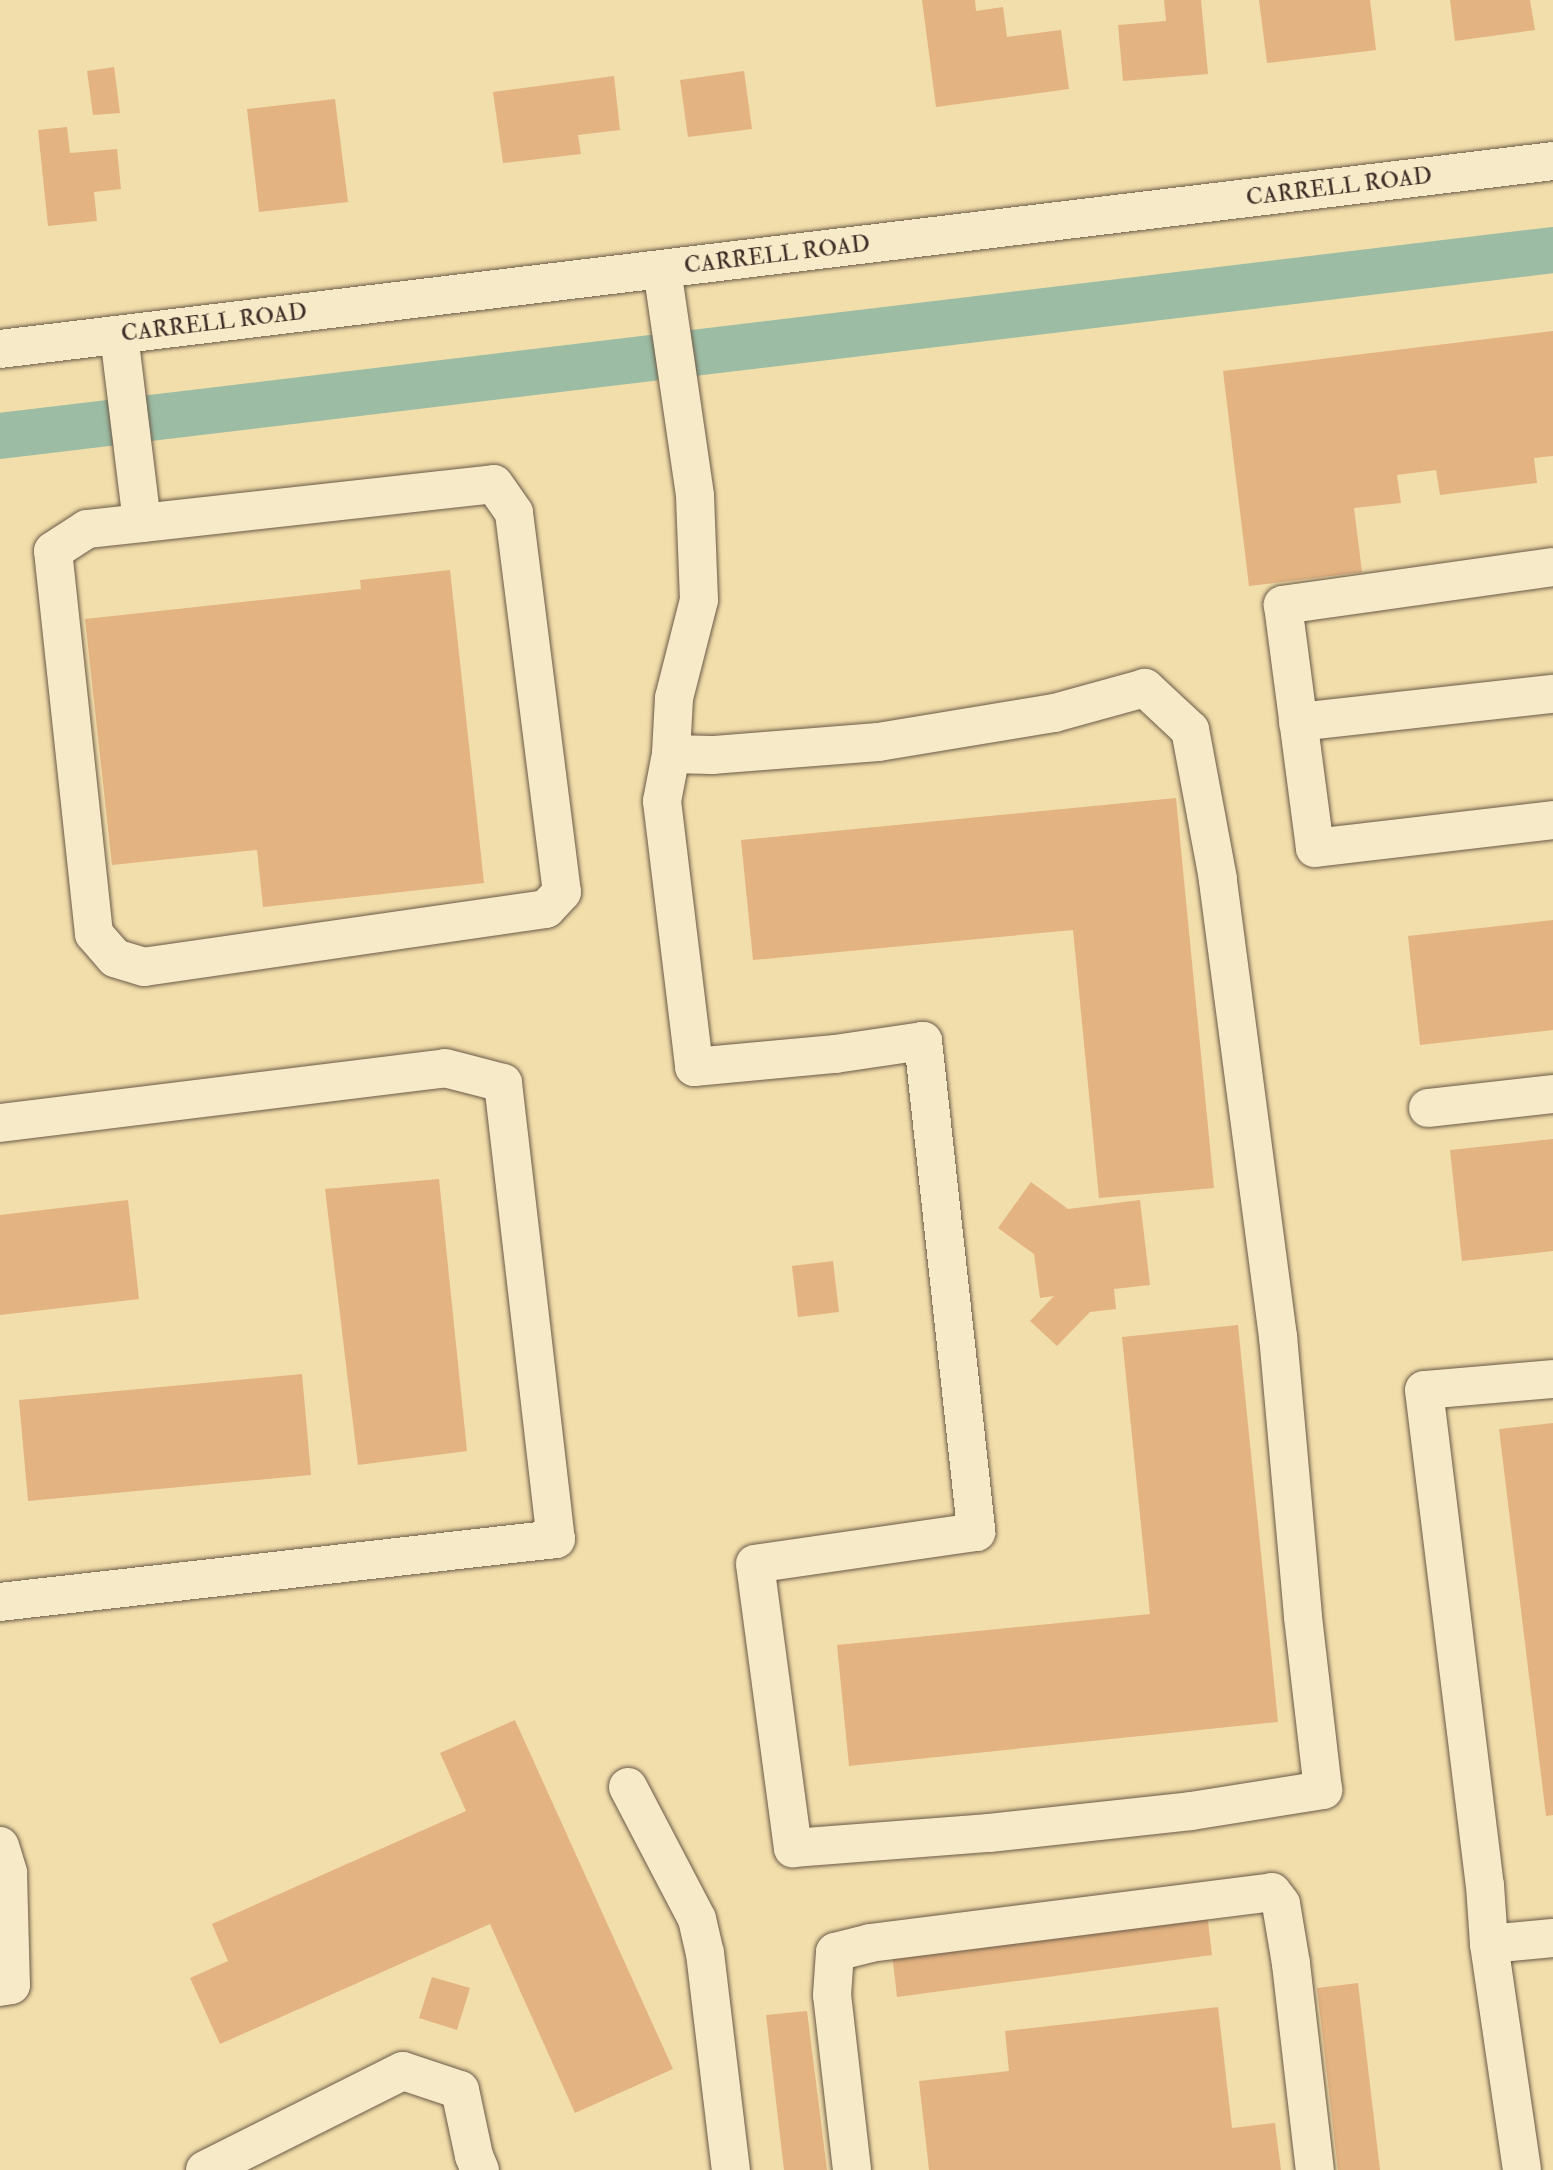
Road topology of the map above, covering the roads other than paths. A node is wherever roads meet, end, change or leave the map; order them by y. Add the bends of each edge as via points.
1 (1553, 161) edge
2 (662, 269) junction
3 (0, 349) edge
4 (121, 351) junction
5 (142, 523) junction
6 (1553, 567) edge
7 (1553, 694) edge
8 (1298, 722) junction
9 (671, 754) junction
10 (1553, 820) edge
11 (1553, 1094) edge
12 (1427, 1108) dead end
13 (0, 1123) edge
14 (1553, 1378) edge
15 (0, 1602) edge
16 (628, 1787) dead end
17 (0, 1846) edge
18 (1553, 1938) edge
19 (1489, 1944) junction
20 (0, 1986) edge
21 (205, 2170) edge
22 (480, 2170) edge
23 (731, 2170) edge
24 (852, 2170) edge
25 (1315, 2170) edge
26 (1522, 2170) edge

1 - 2 street, CARRELL ROAD
2 - 4 street, CARRELL ROAD
2 - 9 street via 695,496 699,600 674,698
3 - 4 street, CARRELL ROAD
4 - 5 street
5 - 5 street via 494,484 514,513 562,892 546,909 144,967 115,958 93,934 53,551 87,529
6 - 8 street via 1283,605
7 - 8 street
8 - 10 street via 1315,848
9 - 9 street via 662,802 694,1068 923,1041 976,1532 755,1564 793,1848 1191,1811 1324,1790 1278,1337 1218,879 1190,730 1145,688 1054,713 878,742
11 - 12 street
13 - 15 street via 445,1068 503,1083 556,1539
14 - 19 street via 1424,1390 1486,1885
16 - 23 street via 697,1919
17 - 20 street via 8,1873 11,1985
18 - 19 street
19 - 26 street
21 - 22 street via 403,2071 460,2090
24 - 25 street via 832,1995 835,1952 870,1943 1272,1892 1281,1904 1291,1964

